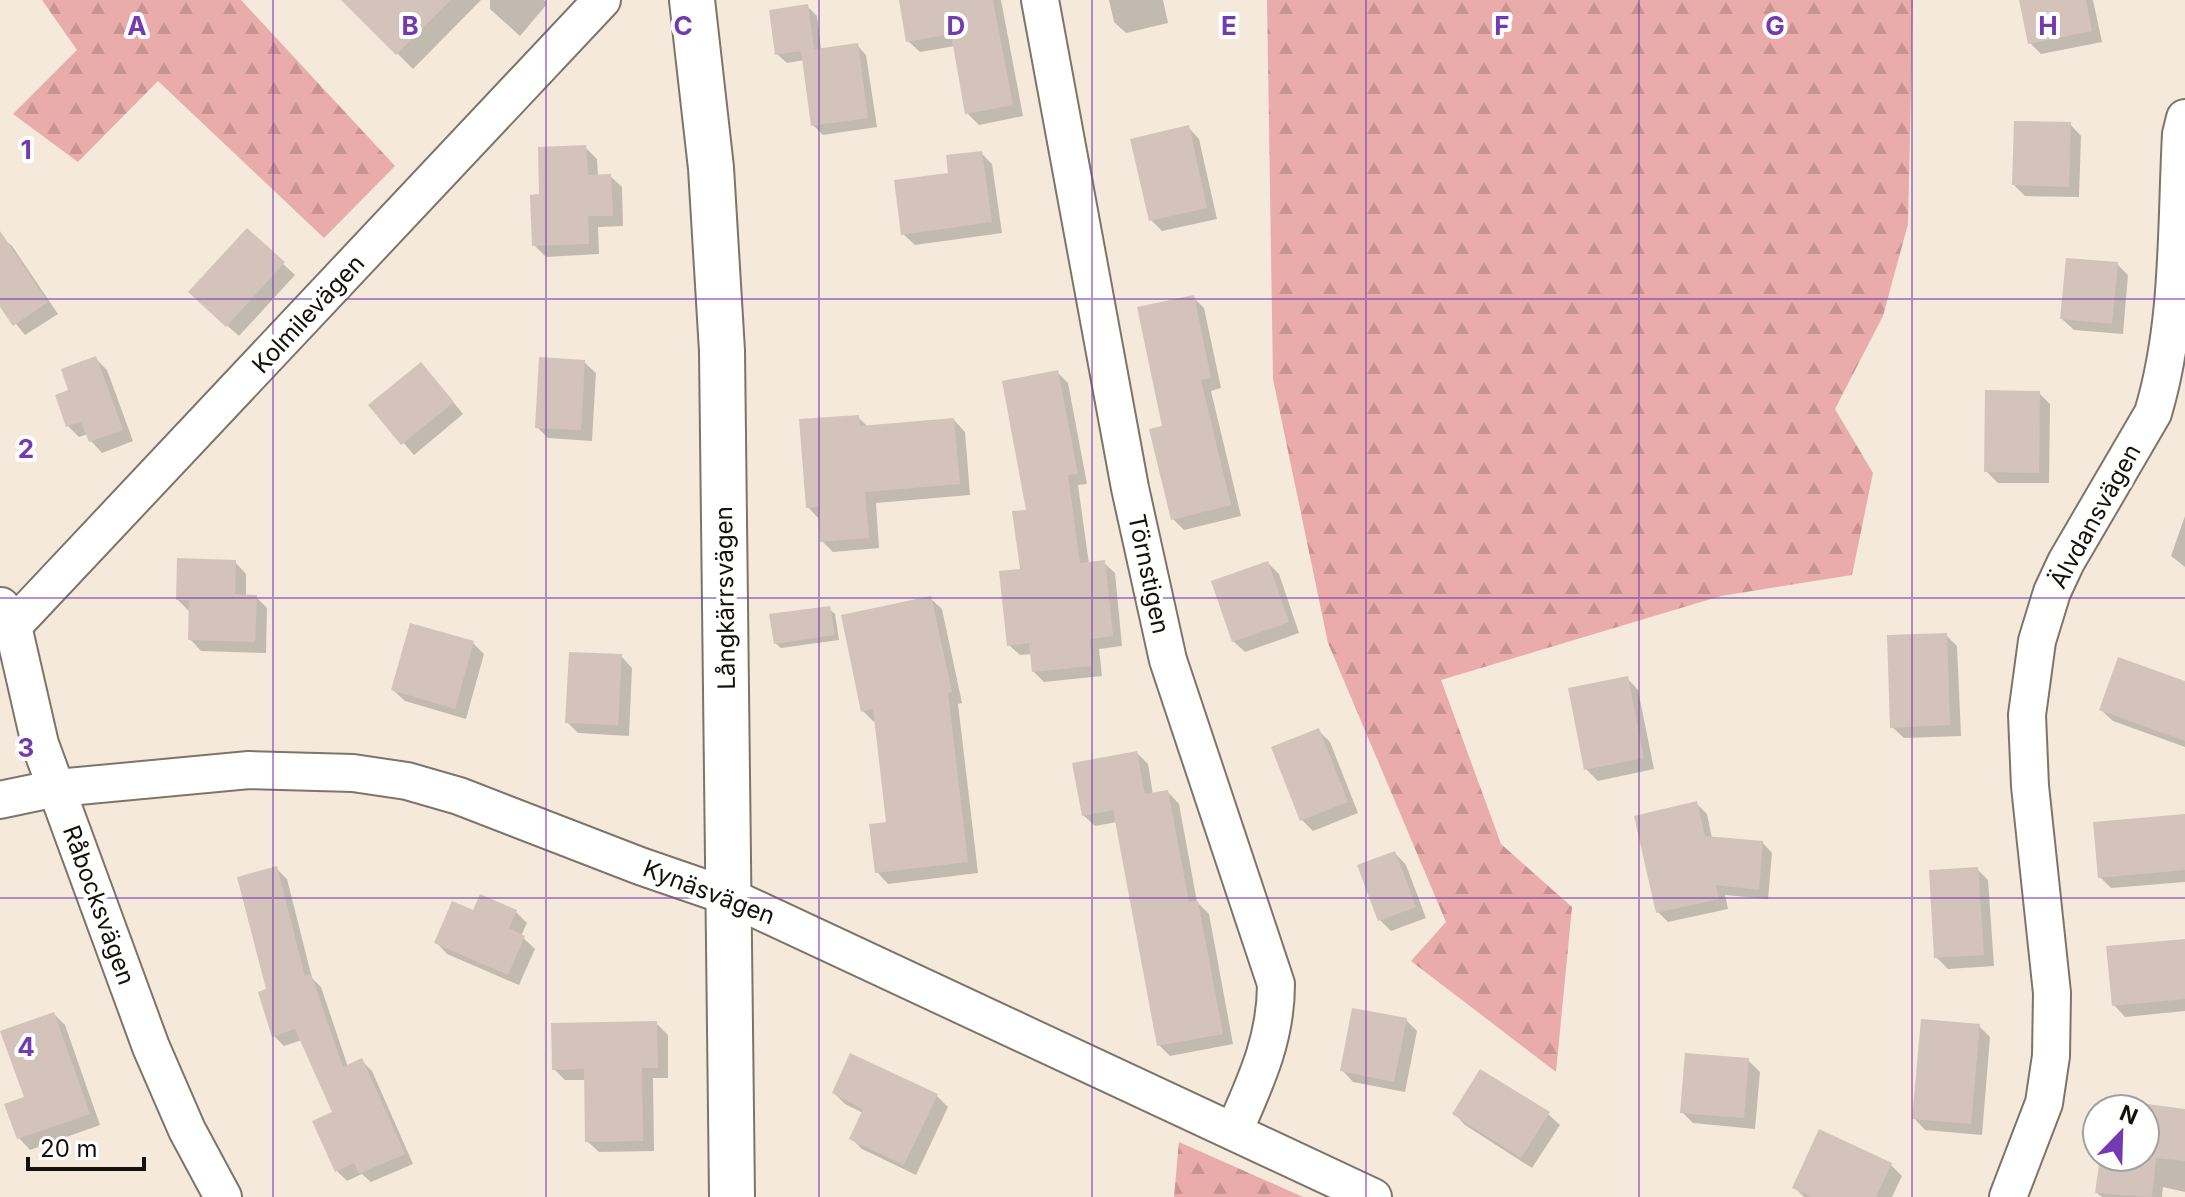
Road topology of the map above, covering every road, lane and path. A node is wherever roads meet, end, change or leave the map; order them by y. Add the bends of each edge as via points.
1 (602, 0) edge
2 (692, 0) edge
3 (1040, 0) edge
4 (2185, 118) edge
5 (6, 616) edge
6 (57, 788) junction
7 (0, 800) edge
8 (730, 897) junction
9 (1234, 1131) junction
10 (223, 1197) edge
11 (732, 1197) edge
12 (1373, 1197) edge
13 (2008, 1197) edge

1 - 5 street, Kolmilevägen
2 - 8 street, Långkärrsvägen via 711,168 722,351
3 - 9 street, Törnstigen via 1130,488 1168,660 1276,984 1273,1030
4 - 13 street, Älvdansvägen via 2171,328 2161,385 2153,413 2066,562 2037,641 2027,715 2052,993 2051,1056 2044,1103
5 - 6 street, Råbocksvägen
6 - 7 street, Kynäsvägen
6 - 8 street, Kynäsvägen via 249,770 353,773 407,781
6 - 10 street, Råbocksvägen via 151,1047
8 - 9 street, Kynäsvägen
8 - 11 street, Långkärrsvägen
9 - 12 street, Kynäsvägen

